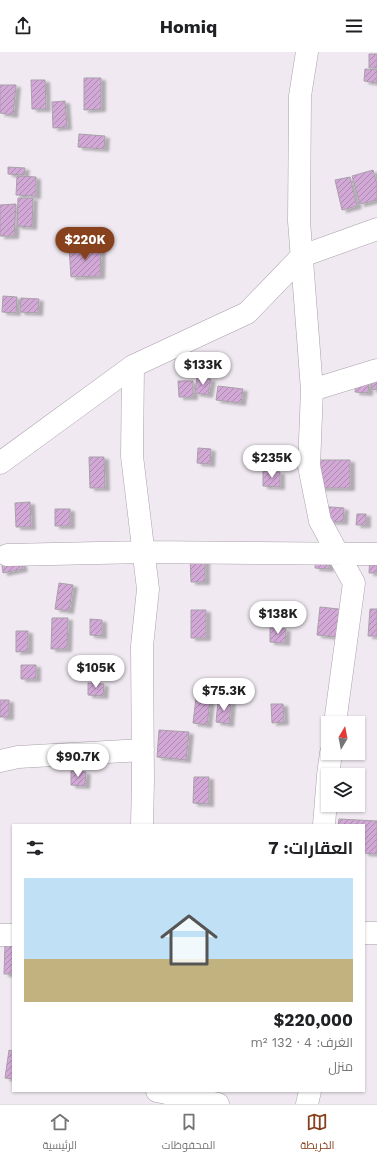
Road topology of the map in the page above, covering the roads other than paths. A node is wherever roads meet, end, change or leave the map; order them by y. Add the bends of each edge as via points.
1 (307, 52) edge
2 (377, 229) edge
3 (302, 256) junction
4 (133, 366) junction
5 (377, 370) edge
6 (312, 390) junction
7 (0, 463) edge
8 (144, 552) junction
9 (338, 554) junction
10 (377, 554) edge
11 (7, 555) dead end
12 (336, 716) edge
13 (143, 750) junction
14 (0, 761) edge
15 (325, 812) edge
16 (142, 824) edge
17 (324, 824) edge
18 (365, 933) edge
19 (377, 933) edge
20 (0, 934) edge
21 (12, 935) edge
22 (162, 1092) edge
23 (310, 1092) edge
24 (218, 1104) edge
25 (307, 1104) edge

1 - 3 street via 300,96 299,221
2 - 3 street
3 - 4 street via 247,313
3 - 6 street
4 - 7 street
4 - 8 street via 132,456
5 - 6 street
6 - 9 street via 309,466 320,521
8 - 9 street
8 - 11 street
8 - 13 street via 148,589 142,646
9 - 10 street
9 - 12 street via 354,583
13 - 14 street via 18,757
13 - 16 street
15 - 17 street
18 - 19 street
20 - 21 street
22 - 24 street
23 - 25 street

